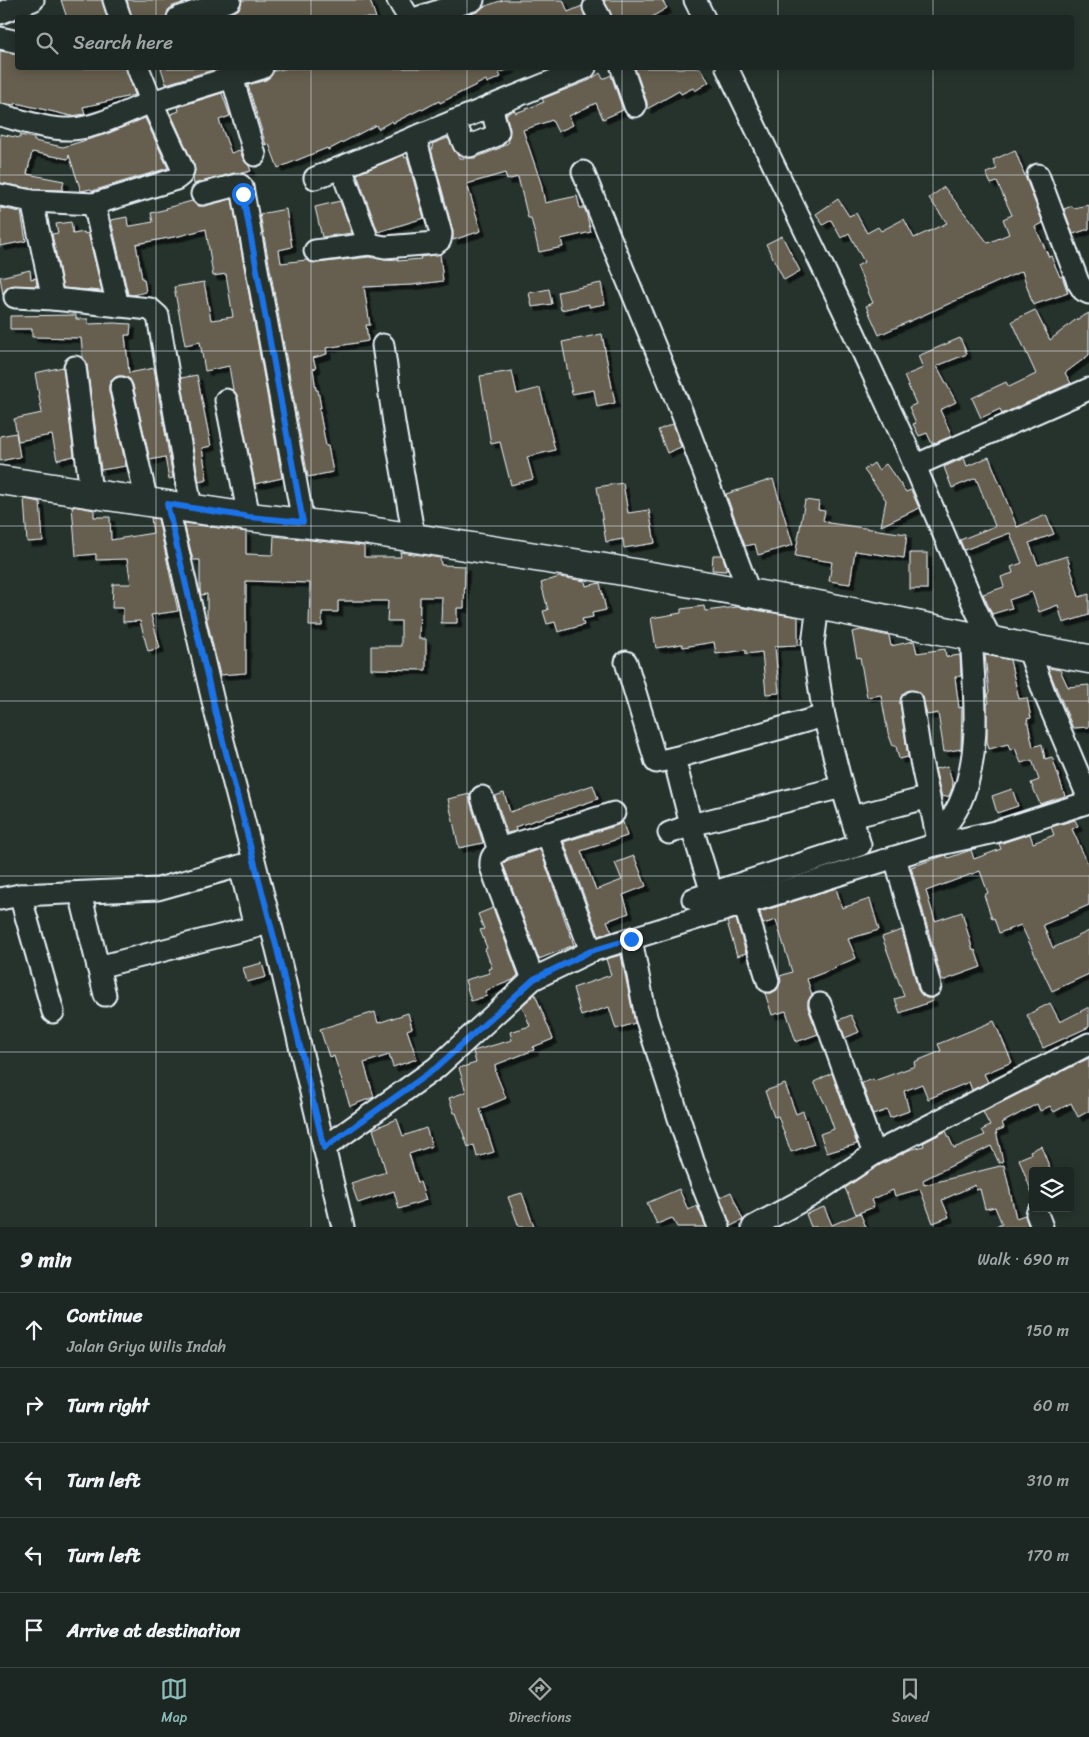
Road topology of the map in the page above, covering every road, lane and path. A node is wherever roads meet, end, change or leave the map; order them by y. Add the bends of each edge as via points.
1 (33, 0) edge
2 (114, 0) edge
3 (230, 0) edge
4 (398, 0) edge
5 (473, 0) edge
6 (695, 0) edge
7 (0, 13) edge
8 (119, 15) edge
9 (187, 15) edge
10 (407, 15) edge
11 (426, 15) edge
12 (702, 15) edge
13 (0, 38) edge
14 (15, 41) edge
15 (139, 70) edge
16 (255, 70) edge
17 (580, 70) edge
18 (623, 70) edge
19 (728, 70) edge
20 (232, 77) junction
21 (152, 102) junction
22 (491, 106) junction
23 (635, 106) dead end
24 (0, 116) edge
25 (454, 121) junction
26 (415, 137) junction
27 (256, 154) dead end
28 (341, 168) junction
29 (582, 172) dead end
30 (1038, 175) dead end
31 (315, 178) dead end
32 (202, 194) dead end
33 (0, 195) edge
34 (32, 201) junction
35 (94, 204) junction
36 (369, 244) junction
37 (315, 251) dead end
38 (1089, 294) edge
39 (15, 297) dead end
40 (53, 299) junction
41 (118, 306) junction
42 (383, 345) dead end
43 (75, 367) dead end
44 (121, 388) dead end
45 (1089, 389) edge
46 (226, 400) dead end
47 (914, 466) junction
48 (0, 480) edge
49 (91, 492) junction
50 (168, 505) junction
51 (249, 517) junction
52 (303, 522) junction
53 (414, 538) junction
54 (749, 592) junction
55 (818, 605) junction
56 (981, 637) junction
57 (1028, 648) junction
58 (1089, 659) edge
59 (626, 662) dead end
60 (912, 702) dead end
61 (824, 716) junction
62 (674, 758) junction
63 (842, 787) junction
64 (482, 797) dead end
65 (918, 800) dead end
66 (1089, 800) edge
67 (614, 813) dead end
68 (852, 817) junction
69 (691, 825) junction
70 (547, 833) junction
71 (669, 833) dead end
72 (934, 840) junction
73 (499, 851) junction
74 (895, 857) junction
75 (247, 864) junction
76 (80, 893) junction
77 (10, 897) edge
78 (744, 904) junction
79 (631, 939) junction
80 (591, 951) junction
81 (98, 967) junction
82 (534, 979) junction
83 (768, 982) dead end
84 (930, 986) dead end
85 (105, 996) dead end
86 (820, 1004) dead end
87 (53, 1012) dead end
88 (1089, 1044) edge
89 (324, 1148) junction
90 (874, 1154) junction
91 (343, 1227) edge
92 (719, 1227) edge
93 (753, 1227) edge

1 - 7 street
2 - 8 street
3 - 9 street
4 - 10 street
5 - 11 street
6 - 12 street
13 - 14 street
15 - 21 street
16 - 20 street
17 - 22 street
18 - 23 street
19 - 47 street
20 - 21 street
20 - 27 street
21 - 24 street via 97,123 70,129
21 - 35 street via 183,170 182,175
22 - 25 street
22 - 25 street via 498,132 495,136 470,146 464,144
25 - 26 street
26 - 28 street
26 - 36 street via 440,240 433,244 385,247
28 - 31 street
28 - 36 street
29 - 54 street via 682,412
30 - 38 street via 1078,282
32 - 52 street via 237,185 242,187
33 - 34 street
34 - 35 street
34 - 40 street
35 - 41 street
36 - 37 street
39 - 40 street
40 - 41 street
41 - 50 street via 150,309 158,316
42 - 53 street
43 - 49 street
44 - 50 street
45 - 47 street
46 - 51 street
47 - 56 street via 976,610
48 - 49 main road
49 - 50 main road
50 - 51 main road
50 - 75 street
51 - 52 main road
52 - 53 main road
53 - 54 main road
54 - 55 main road
55 - 56 main road
55 - 61 street via 813,644
56 - 57 main road
56 - 72 street via 971,768 958,807
57 - 58 main road
57 - 66 street
59 - 62 street via 656,762
60 - 72 street
61 - 62 street
61 - 63 street
62 - 69 street
63 - 68 street
63 - 69 street
64 - 73 street
65 - 68 street
66 - 72 street via 995,832
67 - 70 street
68 - 69 street via 860,846 702,896
69 - 71 street
70 - 73 street
70 - 80 street
72 - 74 street
73 - 82 street via 491,857 491,867
74 - 78 street
74 - 84 street
75 - 76 street via 158,888
75 - 81 street via 255,927
75 - 89 street via 278,953
76 - 77 street
76 - 81 street
77 - 87 street
78 - 79 street
78 - 83 street
79 - 80 street
79 - 92 street via 646,1017 693,1161
80 - 82 street
81 - 85 street
82 - 89 street via 436,1068
86 - 90 street
88 - 90 street
89 - 91 street
90 - 93 street via 812,1195

